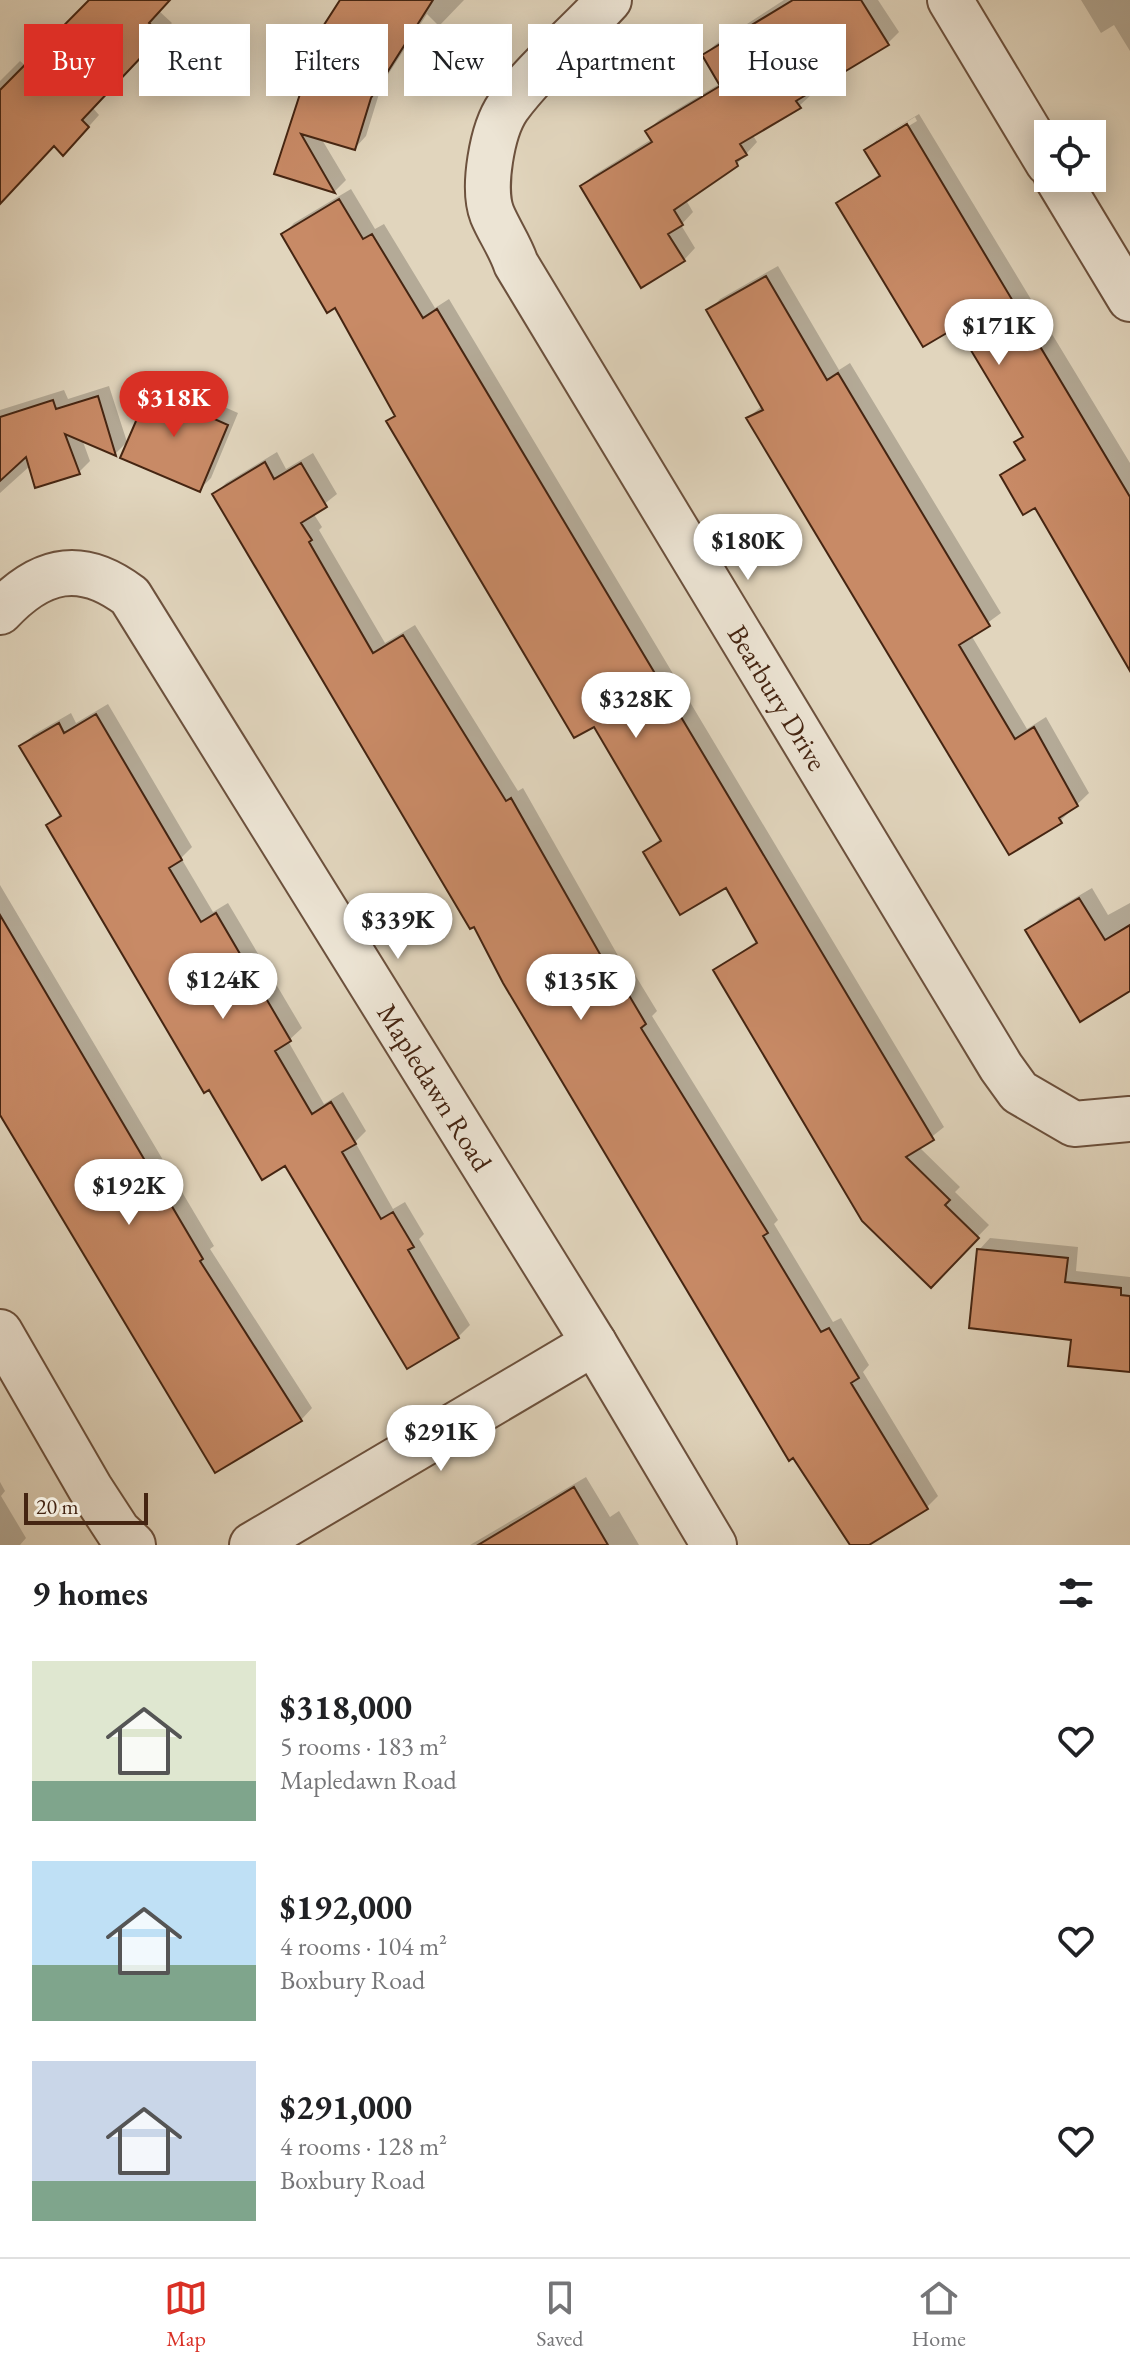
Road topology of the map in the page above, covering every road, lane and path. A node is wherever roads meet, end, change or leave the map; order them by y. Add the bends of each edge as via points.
1 (609, 0) edge
2 (950, 0) edge
3 (1034, 140) edge
4 (1065, 192) edge
5 (1130, 299) edge
6 (0, 612) edge
7 (1130, 1119) edge
8 (0, 1332) edge
9 (594, 1343) junction
10 (133, 1545) edge
11 (252, 1545) edge
12 (714, 1545) edge

1 - 7 street, Bearbury Drive via 506,109 487,183 492,214 516,264 1001,1067 1019,1092 1074,1124
2 - 3 street
4 - 5 street
6 - 9 street, Mapledawn Road via 22,588 51,575 108,579 130,596
8 - 10 street via 90,1488
9 - 11 street
9 - 12 street, Mapledawn Road

